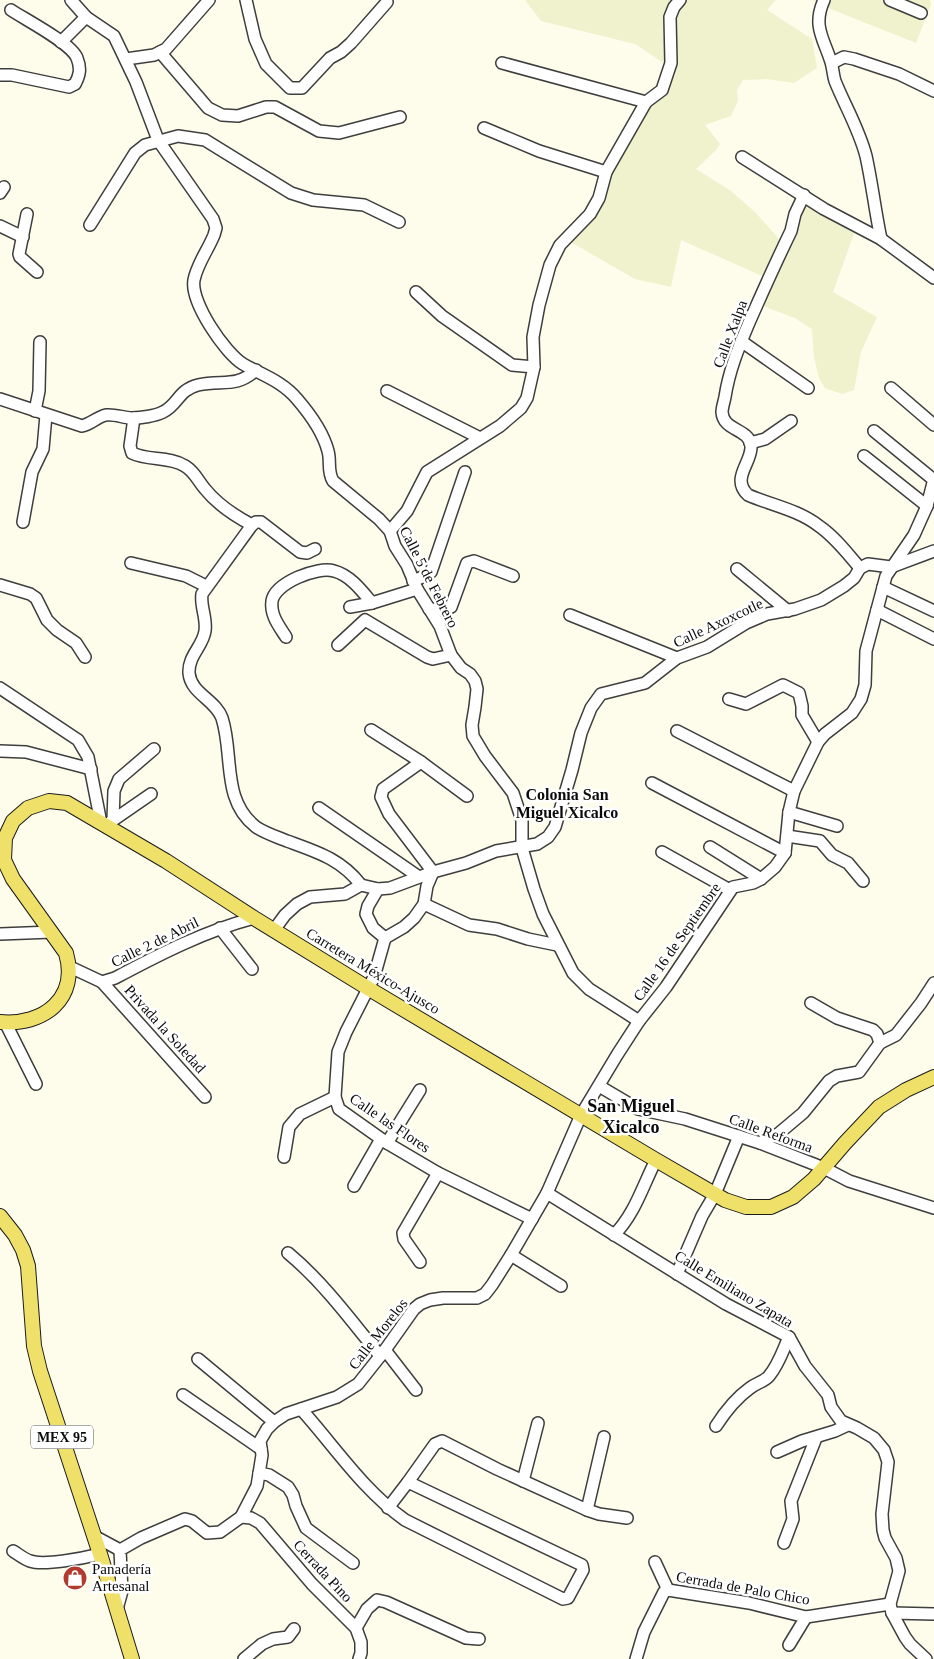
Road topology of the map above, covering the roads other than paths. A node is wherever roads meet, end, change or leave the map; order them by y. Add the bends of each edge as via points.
1 (71, 0) edge
2 (209, 0) edge
3 (246, 0) edge
4 (680, 0) edge
5 (824, 0) edge
6 (890, 0) edge
7 (388, 2) dead end
8 (11, 10) dead end
9 (921, 13) dead end
10 (86, 18) junction
11 (61, 42) junction
12 (160, 52) junction
13 (126, 59) junction
14 (502, 63) dead end
15 (832, 63) junction
16 (0, 75) edge
17 (934, 91) edge
18 (646, 102) junction
19 (400, 117) dead end
20 (484, 128) dead end
21 (158, 140) junction
22 (742, 158) dead end
23 (606, 172) junction
24 (804, 195) junction
25 (27, 214) dead end
26 (399, 222) dead end
27 (90, 225) dead end
28 (0, 226) edge
29 (23, 238) junction
30 (881, 239) junction
31 (37, 272) dead end
32 (934, 278) edge
33 (416, 292) dead end
34 (741, 341) junction
35 (40, 342) dead end
36 (534, 367) junction
37 (256, 370) junction
38 (808, 388) dead end
39 (891, 388) dead end
40 (387, 391) dead end
41 (0, 399) edge
42 (40, 413) junction
43 (134, 418) junction
44 (791, 421) dead end
45 (934, 426) edge
46 (874, 431) dead end
47 (480, 438) junction
48 (750, 444) junction
49 (864, 456) dead end
50 (466, 472) dead end
51 (934, 480) edge
52 (927, 506) junction
53 (23, 522) dead end
54 (252, 525) junction
55 (390, 532) junction
56 (315, 549) dead end
57 (934, 551) edge
58 (131, 563) dead end
59 (892, 567) junction
60 (737, 568) dead end
61 (860, 568) junction
62 (513, 576) dead end
63 (0, 585) edge
64 (415, 585) junction
65 (206, 586) junction
66 (883, 587) junction
67 (372, 603) junction
68 (350, 607) dead end
69 (430, 609) junction
70 (878, 610) junction
71 (788, 611) junction
72 (934, 612) edge
73 (570, 615) dead end
74 (286, 637) dead end
75 (934, 638) edge
76 (338, 645) dead end
77 (451, 655) junction
78 (85, 657) dead end
79 (677, 658) junction
80 (0, 688) edge
81 (729, 699) dead end
82 (371, 730) dead end
83 (677, 731) dead end
84 (818, 742) junction
85 (154, 749) dead end
86 (0, 751) edge
87 (421, 762) junction
88 (91, 769) junction
89 (652, 784) dead end
90 (794, 791) junction
91 (151, 794) dead end
92 (468, 796) dead end
93 (319, 808) dead end
94 (789, 812) junction
95 (106, 823) junction
96 (837, 826) dead end
97 (787, 836) junction
98 (710, 847) dead end
99 (522, 848) junction
100 (662, 852) dead end
101 (785, 853) junction
102 (433, 872) junction
103 (419, 877) junction
104 (761, 879) junction
105 (863, 881) dead end
106 (361, 885) junction
107 (378, 889) junction
108 (730, 890) junction
109 (424, 904) junction
110 (254, 918) junction
111 (220, 928) junction
112 (274, 930) junction
113 (52, 932) junction
114 (0, 934) edge
115 (385, 938) junction
116 (557, 945) junction
117 (70, 967) junction
118 (252, 969) dead end
119 (102, 982) junction
120 (934, 983) edge
121 (368, 988) junction
122 (811, 1004) dead end
123 (639, 1021) junction
124 (2, 1022) edge
125 (880, 1043) junction
126 (934, 1077) edge
127 (36, 1084) dead end
128 (599, 1086) junction
129 (420, 1090) dead end
130 (205, 1097) dead end
131 (335, 1098) junction
132 (581, 1115) junction
133 (739, 1136) junction
134 (384, 1141) junction
135 (760, 1143) junction
136 (284, 1157) dead end
137 (656, 1160) junction
138 (824, 1168) junction
139 (438, 1173) junction
140 (354, 1186) dead end
141 (547, 1193) junction
142 (715, 1194) junction
143 (934, 1208) edge
144 (0, 1216) edge
145 (532, 1219) junction
146 (614, 1234) junction
147 (288, 1253) dead end
148 (512, 1255) junction
149 (420, 1262) dead end
150 (677, 1274) junction
151 (561, 1286) dead end
152 (789, 1337) junction
153 (383, 1353) junction
154 (198, 1359) dead end
155 (416, 1390) dead end
156 (183, 1395) dead end
157 (301, 1409) junction
158 (274, 1422) junction
159 (538, 1423) dead end
160 (848, 1425) junction
161 (716, 1426) dead end
162 (604, 1437) dead end
163 (816, 1438) junction
164 (261, 1449) junction
165 (778, 1452) dead end
166 (259, 1473) junction
167 (523, 1481) junction
168 (408, 1482) junction
169 (388, 1508) junction
170 (587, 1510) junction
171 (242, 1517) junction
172 (627, 1518) dead end
173 (94, 1536) junction
174 (784, 1543) dead end
175 (120, 1550) junction
176 (13, 1551) dead end
177 (100, 1554) junction
178 (655, 1562) dead end
179 (353, 1563) dead end
180 (668, 1590) junction
181 (117, 1609) junction
182 (891, 1609) junction
183 (934, 1614) edge
184 (806, 1616) junction
185 (356, 1628) junction
186 (294, 1629) dead end
187 (479, 1639) dead end
188 (789, 1644) dead end
189 (132, 1659) edge
190 (244, 1659) edge
191 (359, 1659) edge
192 (636, 1659) edge
193 (926, 1659) edge

1 - 10 street, Calle 5 de Febrero
2 - 12 street via 171,44
3 - 7 street via 266,64 290,88 296,89 302,88 330,58 351,43
4 - 18 street via 670,18 671,63 662,90
5 - 15 street via 819,34
6 - 9 street
8 - 11 street
10 - 11 street
10 - 13 street, Calle 5 de Febrero via 114,36
11 - 16 street via 77,56 81,70 75,84 69,87
12 - 13 street
12 - 19 street via 208,108 222,115 238,116 275,107 319,131 339,132
13 - 21 street, Calle 5 de Febrero
14 - 18 street
15 - 17 street via 844,57 854,59 899,74
15 - 30 street via 834,79 866,156
18 - 23 street
20 - 23 street via 539,151
21 - 26 street via 178,136 206,140 292,193 313,200 364,205
21 - 27 street via 134,153
21 - 37 street, Calle 5 de Febrero via 216,228 194,281 198,302 232,356
22 - 24 street
23 - 36 street via 599,198 590,214 560,245 550,265 533,337
24 - 30 street
24 - 34 street, Calle Xalpa via 795,214 792,231
25 - 29 street
28 - 29 street
29 - 31 street via 20,257
30 - 32 street
33 - 36 street via 442,316 512,364
34 - 38 street
34 - 48 street, Calle Xalpa via 734,357 722,413 729,426 743,433
35 - 42 street
36 - 47 street via 527,398 521,408
37 - 43 street via 246,379 194,387 181,394 162,413
37 - 55 street, Calle 5 de Febrero via 277,381 299,401 324,439 333,481
39 - 45 street
40 - 47 street
41 - 42 street
42 - 43 street via 82,426 107,415
42 - 53 street via 43,448 32,472
43 - 54 street via 132,453 183,464 194,472 205,490 219,503
44 - 48 street via 765,439
46 - 51 street
47 - 55 street via 427,472 407,511
48 - 61 street via 741,479 742,490 819,525
49 - 52 street
50 - 64 street via 431,572
51 - 52 street
52 - 59 street via 914,535
54 - 56 street via 261,522 300,552
54 - 65 street
55 - 64 street, Calle 5 de Febrero
57 - 59 street
58 - 65 street via 186,576
59 - 61 street via 868,564
59 - 66 street
60 - 71 street
61 - 71 street, Calle Axoxcotle via 854,578 821,600
62 - 69 street via 474,561 468,563 451,607
63 - 78 street via 36,598 47,620 76,643
64 - 67 street
64 - 69 street, Calle 5 de Febrero
65 - 106 street via 201,600 205,631 202,644 192,657 189,672 200,694 222,717 234,796 242,813 257,827 336,861
66 - 70 street
66 - 72 street
67 - 68 street
67 - 74 street via 340,573 332,570 302,574 276,591 272,601 273,614
69 - 77 street, Calle 5 de Febrero
70 - 75 street
70 - 84 street via 866,651 865,685 861,699 852,713
71 - 79 street, Calle Axoxcotle via 767,614 707,647
73 - 79 street
76 - 77 street via 365,620 428,658
77 - 99 street, Calle 5 de Febrero via 475,681 474,736 484,756 513,793 522,820
79 - 99 street, Calle Axoxcotle via 645,683 601,694 590,708 581,733 555,827 548,837
80 - 88 street via 78,740
81 - 84 street via 746,704 783,684 799,693 802,715
82 - 87 street
83 - 90 street
84 - 90 street
85 - 95 street via 119,779
86 - 88 street via 26,752
87 - 92 street
87 - 102 street via 383,789 380,797
88 - 95 street
89 - 101 street
90 - 94 street
91 - 95 street
93 - 103 street
94 - 96 street
94 - 97 street
95 - 110 main road, Carretera México-Ajusco
95 - 113 main road, Carretera México-Ajusco via 68,803 49,801 28,808 13,821 5,838 4,860 12,879
97 - 101 street
97 - 105 street via 820,841 832,856 848,863
98 - 104 street
99 - 102 street, Calle Axoxcotle via 496,851
99 - 116 street, Calle 5 de Febrero via 543,914
100 - 108 street
101 - 104 street
102 - 103 street, Calle Axoxcotle
102 - 109 street
103 - 107 street, Calle Axoxcotle
104 - 108 street, Calle 16 de Septiembre via 736,885
106 - 107 street, Calle Axoxcotle
106 - 112 street via 345,894 310,897 297,904
107 - 115 street via 366,914 373,928
108 - 123 street, Calle 16 de Septiembre
109 - 115 street via 404,927
109 - 116 street via 469,925
110 - 111 street, Calle 2 de Abril
110 - 112 main road, Carretera México-Ajusco
111 - 118 street
111 - 119 street, Calle 2 de Abril
112 - 121 main road, Carretera México-Ajusco
113 - 114 street
113 - 117 main road, Carretera México-Ajusco via 66,953
115 - 121 street, Calle las Flores via 378,967
116 - 123 street, Calle 5 de Febrero via 573,973 589,989
117 - 119 street, Calle 2 de Abril
117 - 124 main road via 66,989 57,1004 34,1019
119 - 130 street, Privada la Soledad
120 - 125 street via 896,1035
121 - 131 street, Calle las Flores via 338,1052
121 - 132 main road, Carretera México-Ajusco
122 - 125 street via 836,1018 873,1030 878,1034
123 - 128 street, Calle 16 de Septiembre
124 - 127 street
125 - 135 street via 859,1072 829,1081 803,1113 778,1134
126 - 138 main road, Carretera México-Ajusco via 879,1107
128 - 132 street, Calle 16 de Septiembre
128 - 133 street, Calle Reforma via 638,1109 686,1118
129 - 134 street
131 - 134 street, Calle las Flores via 339,1109
131 - 136 street via 300,1114 290,1127
132 - 137 main road, Carretera México-Ajusco
132 - 141 street, Calle 16 de Septiembre
133 - 135 street, Calle Reforma
133 - 142 street
134 - 139 street, Calle las Flores
134 - 140 street
135 - 138 street, Calle Reforma
137 - 142 main road, Carretera México-Ajusco
137 - 146 street via 642,1193 623,1226
138 - 142 main road, Carretera México-Ajusco via 793,1197 771,1207 746,1207
138 - 143 street, Calle Reforma via 848,1181
139 - 145 street, Calle las Flores
139 - 149 street via 403,1233
141 - 145 street, Calle Morelos
141 - 146 street, Calle Emiliano Zapata
142 - 150 street
144 - 173 main road, MEX 95 via 23,1250 28,1266 34,1346 40,1371
145 - 148 street, Calle Morelos
146 - 150 street, Calle Emiliano Zapata
147 - 153 street via 302,1264
148 - 151 street
148 - 153 street, Calle Morelos via 485,1294 477,1298 443,1298 420,1304
150 - 152 street, Calle Emiliano Zapata
152 - 160 street, Calle Emiliano Zapata via 805,1366 828,1395 831,1407
152 - 161 street via 768,1377 750,1387 728,1408
153 - 155 street
153 - 157 street, Calle Morelos via 349,1391
154 - 158 street
156 - 164 street
157 - 158 street, Calle Morelos
157 - 169 street via 346,1464
158 - 164 street via 260,1442
159 - 167 street
160 - 163 street
160 - 182 street, Calle Emiliano Zapata via 874,1438 884,1450 888,1462 882,1530 899,1570
162 - 170 street
163 - 165 street
163 - 174 street via 791,1502 793,1519
164 - 166 street
166 - 171 street
166 - 179 street via 288,1486 306,1528
167 - 168 street via 442,1441 435,1444
167 - 170 street
168 - 169 street
168 - 169 street via 582,1565 583,1570 568,1598 554,1595 405,1520
170 - 172 street
171 - 175 street via 220,1532 207,1533 185,1519
171 - 185 street, Cerrada Pino via 260,1523 312,1584
173 - 175 street
173 - 177 main road, MEX 95
175 - 181 street via 122,1591
176 - 177 street via 41,1563
177 - 181 main road, MEX 95
178 - 180 street
180 - 184 street, Cerrada de Palo Chico
180 - 192 street, Cerrada de Palo Chico via 644,1632
181 - 189 main road, MEX 95
182 - 183 street, Cerrada de Palo Chico
182 - 184 street, Cerrada de Palo Chico
182 - 193 street via 910,1644
184 - 188 street
185 - 187 street via 376,1600 466,1638
185 - 191 street via 361,1642
186 - 190 street via 288,1637 272,1639

